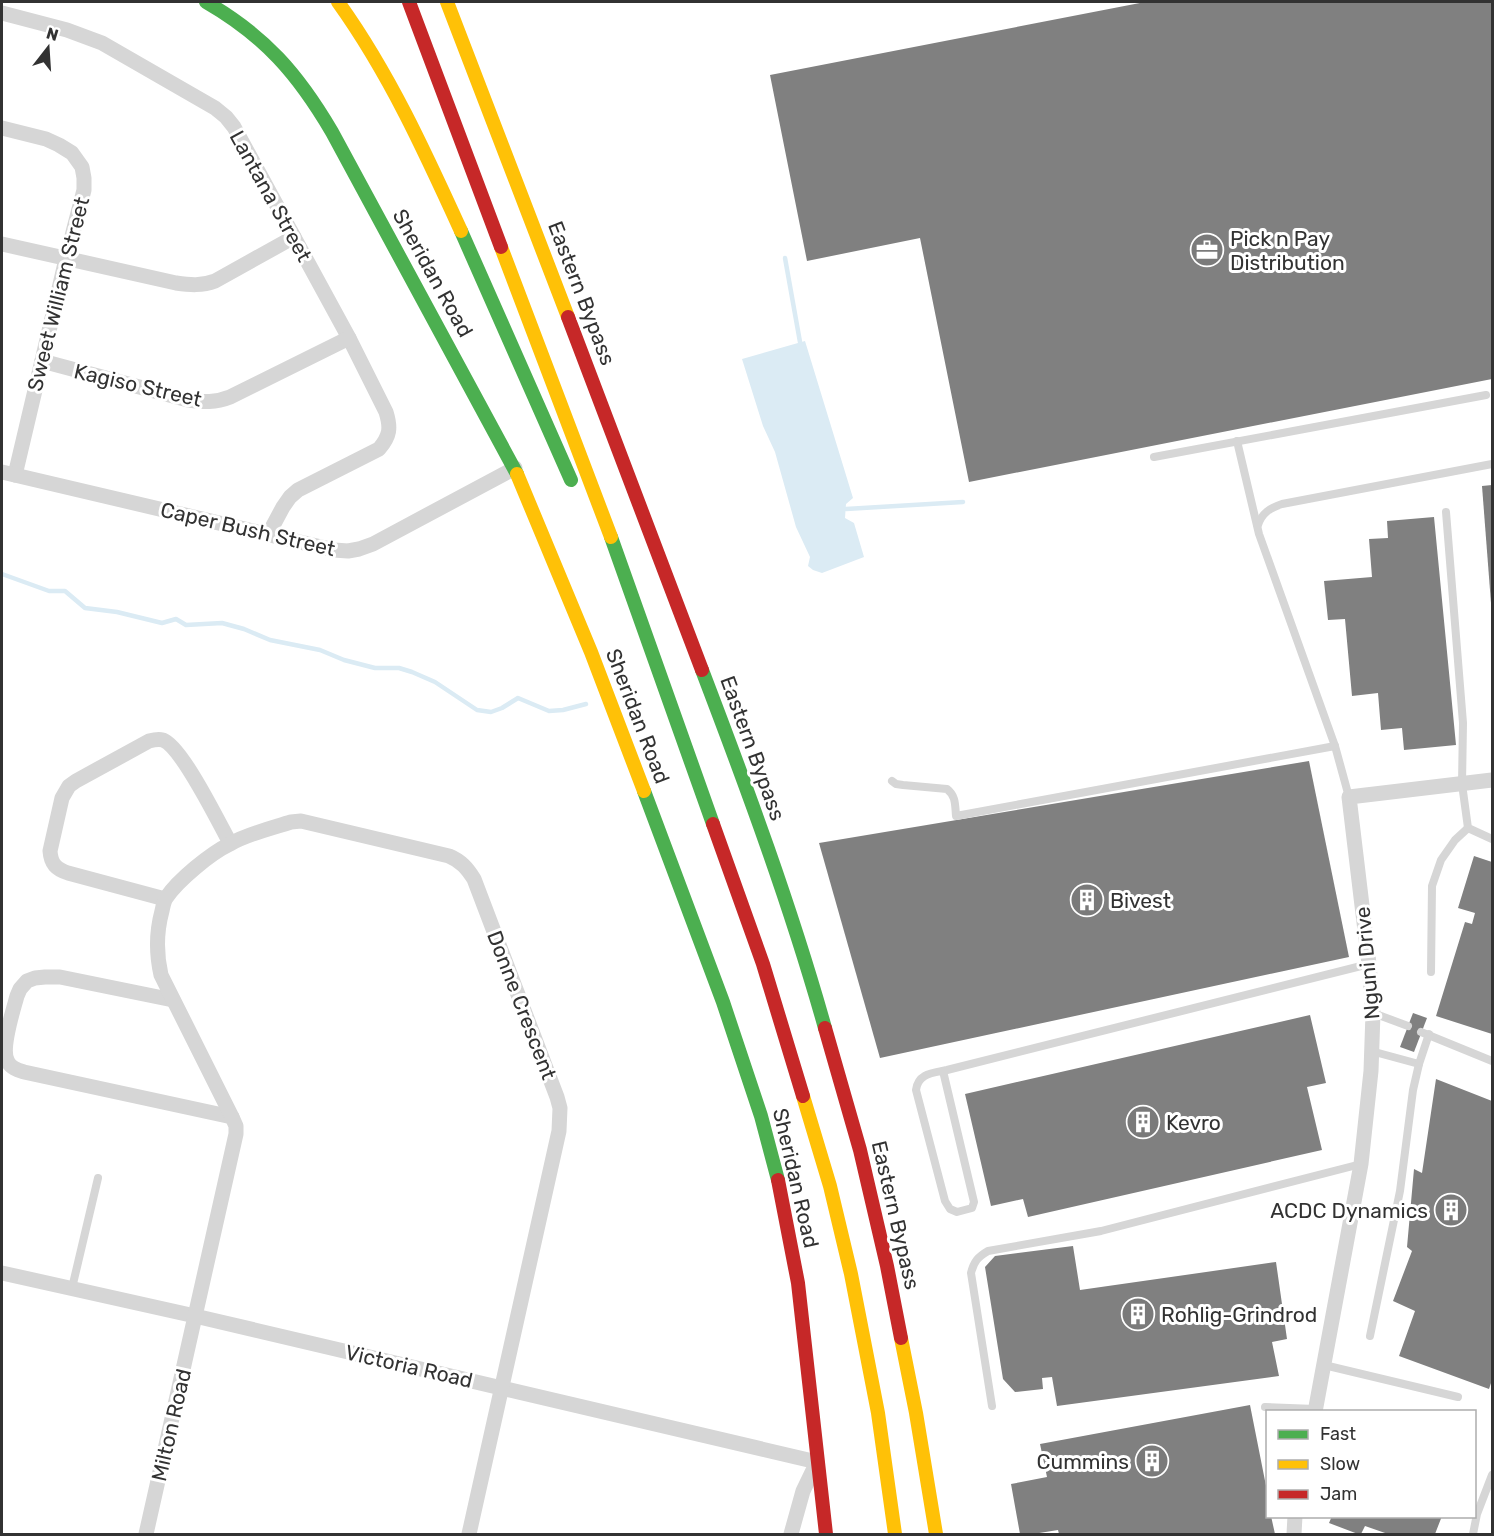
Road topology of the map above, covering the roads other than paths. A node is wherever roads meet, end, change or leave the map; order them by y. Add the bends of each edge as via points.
1 (206, 2) edge
2 (338, 2) edge
3 (409, 2) edge
4 (447, 2) edge
5 (2, 13) edge
6 (2, 128) edge
7 (294, 237) junction
8 (2, 244) edge
9 (66, 259) junction
10 (349, 338) junction
11 (42, 361) junction
12 (1486, 395) dead end
13 (1237, 441) junction
14 (1154, 457) dead end
15 (1492, 464) edge
16 (515, 468) junction
17 (8, 474) edge
18 (576, 491) dead end
19 (1446, 512) dead end
20 (590, 519) dead end
21 (1258, 525) junction
22 (268, 535) junction
23 (626, 578) junction
24 (1335, 746) junction
25 (1492, 780) edge
26 (892, 781) dead end
27 (1462, 784) junction
28 (1349, 797) junction
29 (1468, 828) junction
30 (1492, 839) edge
31 (230, 843) junction
32 (165, 899) junction
33 (1370, 964) junction
34 (1431, 972) dead end
35 (173, 1000) junction
36 (1373, 1013) junction
37 (1408, 1026) dead end
38 (1371, 1051) junction
39 (1492, 1061) edge
40 (1419, 1064) junction
41 (943, 1071) junction
42 (232, 1117) junction
43 (1360, 1164) junction
44 (98, 1178) dead end
45 (2, 1273) edge
46 (72, 1288) junction
47 (195, 1316) junction
48 (1370, 1336) dead end
49 (1324, 1365) junction
50 (502, 1388) junction
51 (1458, 1397) dead end
52 (992, 1406) dead end
53 (1265, 1407) dead end
54 (1315, 1410) edge
55 (817, 1462) junction
56 (1492, 1475) edge
57 (1295, 1518) edge
58 (146, 1534) edge
59 (469, 1534) edge
60 (791, 1534) edge
61 (826, 1534) edge
62 (895, 1534) edge
63 (936, 1534) edge
64 (1294, 1534) edge
65 (1473, 1534) edge

1 - 16 main road, Sheridan Road via 258,38 310,96
2 - 18 main road via 402,106
3 - 23 main road
4 - 63 main road, Eastern Bypass via 731,746 806,960 860,1150 887,1266
5 - 7 street, Lantana Street via 102,43 215,108 234,127
6 - 9 street, Sweet William Street via 59,145 72,153 82,167 84,190
7 - 9 street via 206,285 176,283
7 - 10 street, Lantana Street
8 - 9 street
9 - 11 street, Sweet William Street
10 - 11 street, Kagiso Street via 230,397 206,403
10 - 22 street via 386,412 386,441 378,449 298,490 286,502
11 - 17 street, Sweet William Street
12 - 13 lane
13 - 14 lane
13 - 21 lane, Nguni Drive
15 - 21 lane via 1282,504 1266,511
16 - 22 street, Caper Bush Street via 359,549 334,550
16 - 55 main road, Sheridan Road via 680,885 761,1116 798,1283
17 - 22 street, Caper Bush Street
19 - 27 lane via 1464,723
20 - 23 main road
21 - 24 lane, Nguni Drive
23 - 62 main road via 762,964 830,1186 878,1413
24 - 26 lane via 956,816 952,793 947,789
24 - 28 lane, Nguni Drive
25 - 27 street
27 - 28 street
27 - 29 lane
28 - 33 street, Nguni Drive
29 - 30 lane
29 - 34 lane via 1441,860 1431,885
31 - 32 street, Donne Crescent via 193,870
31 - 32 street via 178,753 163,741 149,741 69,786 62,798 50,851 53,865 68,873
31 - 50 street, Donne Crescent via 300,821 449,856 459,860 474,879 557,1097 560,1118
32 - 35 street via 157,956
33 - 36 street, Nguni Drive
33 - 41 lane
35 - 42 street
35 - 42 street via 60,977 35,978 27,981 17,996 6,1059 24,1072
36 - 37 lane
36 - 38 street, Nguni Drive
38 - 40 lane
38 - 43 street, Nguni Drive
39 - 40 lane via 1425,1033
40 - 48 lane via 1400,1191
41 - 41 lane via 920,1078 916,1090 945,1202 957,1212 972,1208 974,1202
42 - 47 street via 235,1142
43 - 49 street, Nguni Drive
43 - 52 lane via 1101,1231 988,1251 980,1256 971,1273
44 - 46 lane
45 - 46 street, Victoria Road
46 - 47 street, Victoria Road
47 - 50 street, Victoria Road
47 - 58 street, Milton Road
49 - 51 lane
49 - 54 street, Nguni Drive
50 - 55 street, Victoria Road
50 - 59 street, Donne Crescent
53 - 54 lane
55 - 60 street via 803,1491
55 - 61 main road, Sheridan Road
56 - 65 lane
57 - 64 street

